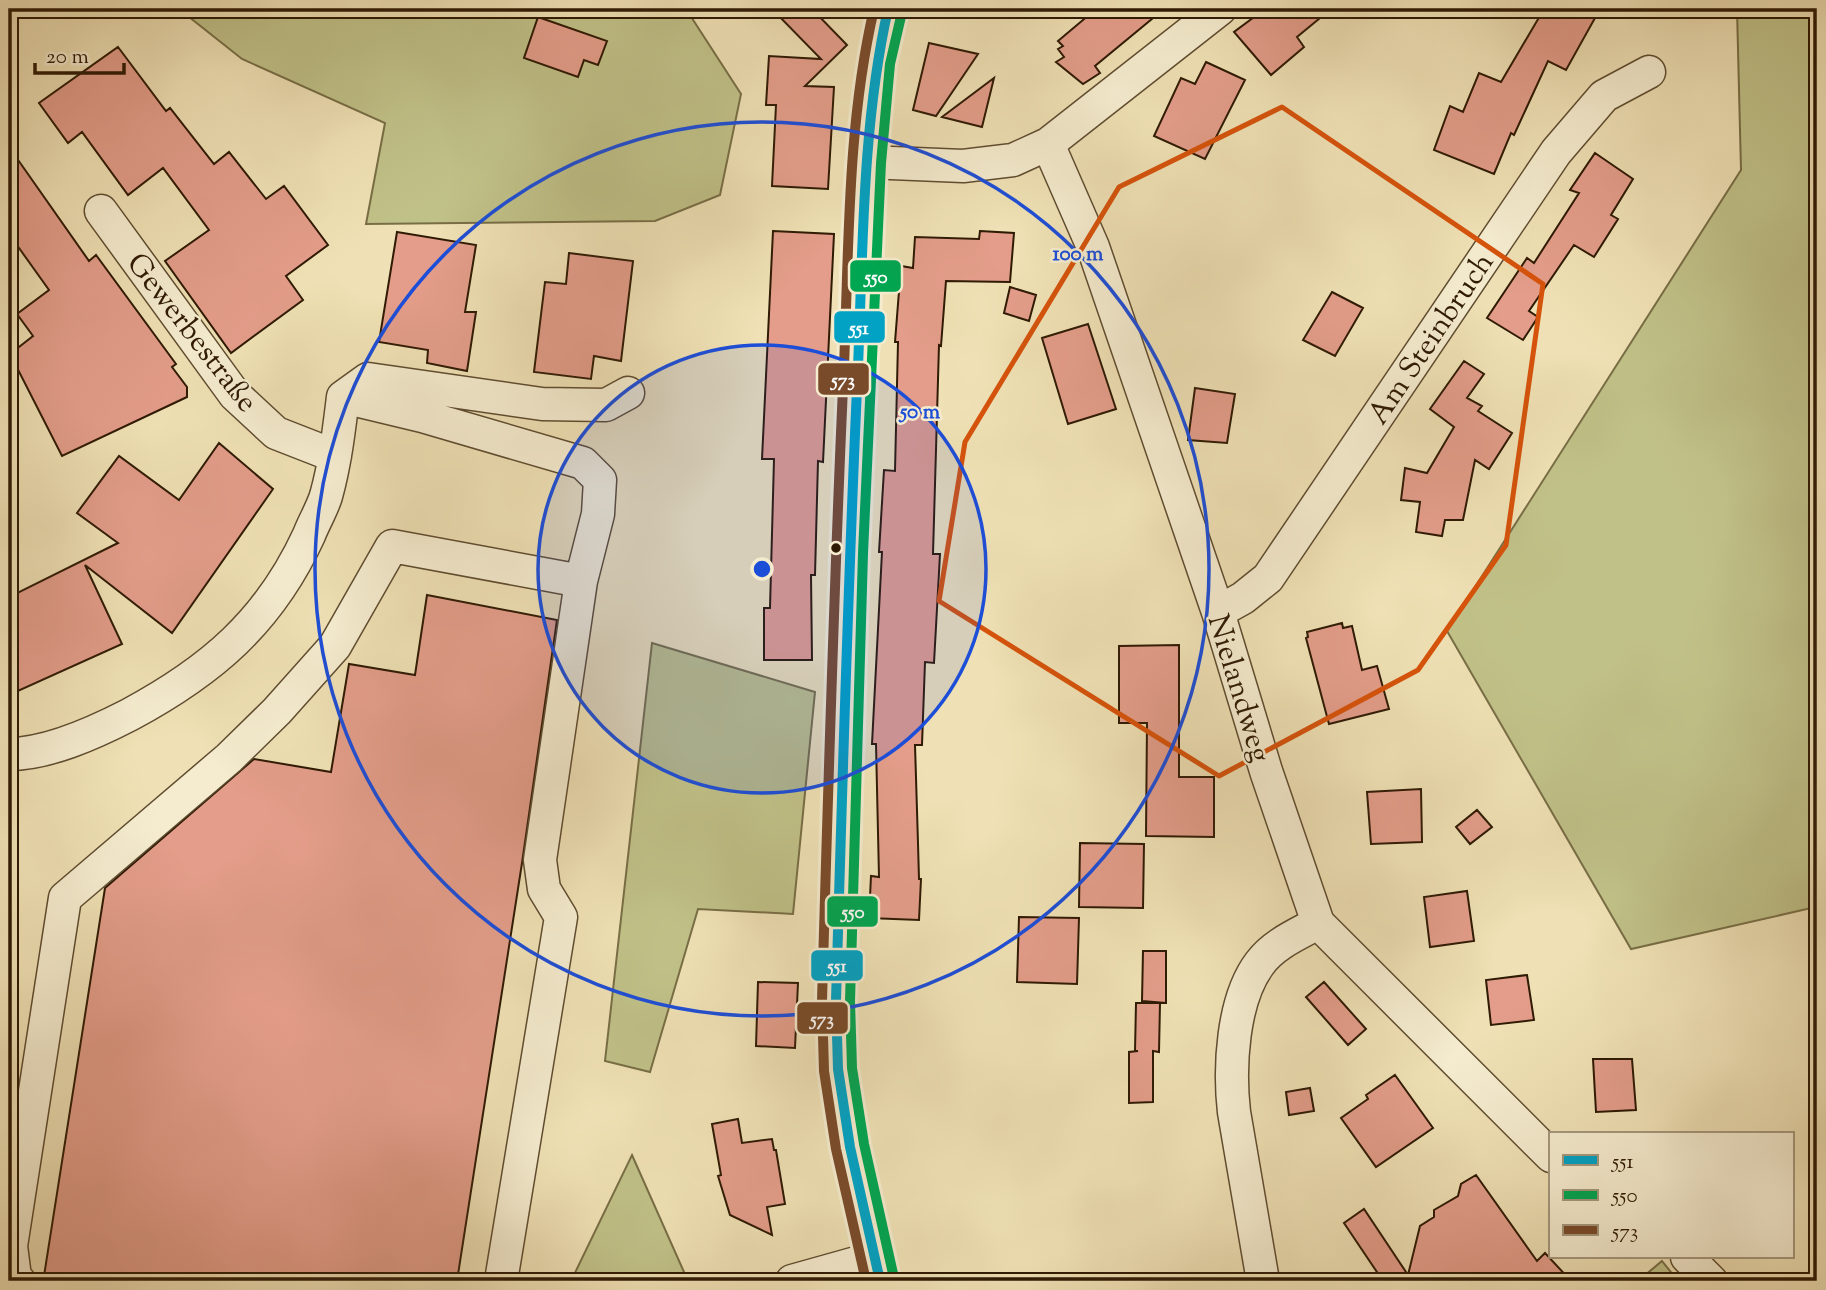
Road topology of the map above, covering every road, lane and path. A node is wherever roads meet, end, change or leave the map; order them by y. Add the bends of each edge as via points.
1 (888, 9) edge
2 (1220, 9) edge
3 (1649, 72) dead end
4 (1048, 144) junction
5 (867, 162) junction
6 (101, 211) dead end
7 (628, 393) dead end
8 (343, 397) junction
9 (335, 456) junction
10 (581, 581) junction
11 (1218, 612) junction
12 (9, 754) edge
13 (1318, 923) junction
14 (1549, 1154) edge
15 (1688, 1258) edge
16 (877, 1269) edge
17 (19, 1281) edge
18 (501, 1281) edge
19 (792, 1281) edge
20 (1263, 1281) edge
21 (1711, 1281) edge

1 - 5 street via 876,62
2 - 4 street
3 - 11 street, Am Steinbruch via 1604,96 1556,152 1268,578
4 - 5 street via 1013,160 963,166
4 - 11 street, Nielandweg via 1093,247
5 - 16 street via 836,1001 838,1069
6 - 9 street, Gewerbestraße via 235,395 276,433
7 - 8 street via 606,405 542,404 368,379
8 - 9 street
8 - 10 street via 583,463 600,480 598,514
9 - 12 street via 325,498 301,552 263,612 206,667 169,693 103,728 29,754
10 - 17 street via 392,546 335,646 277,711 65,898 11,1246
10 - 18 street via 540,860 544,889 561,917
11 - 13 street, Nielandweg
13 - 14 street, Nielandweg
13 - 20 street via 1279,945 1259,964 1242,999 1233,1042 1234,1112
15 - 21 street
16 - 19 street

